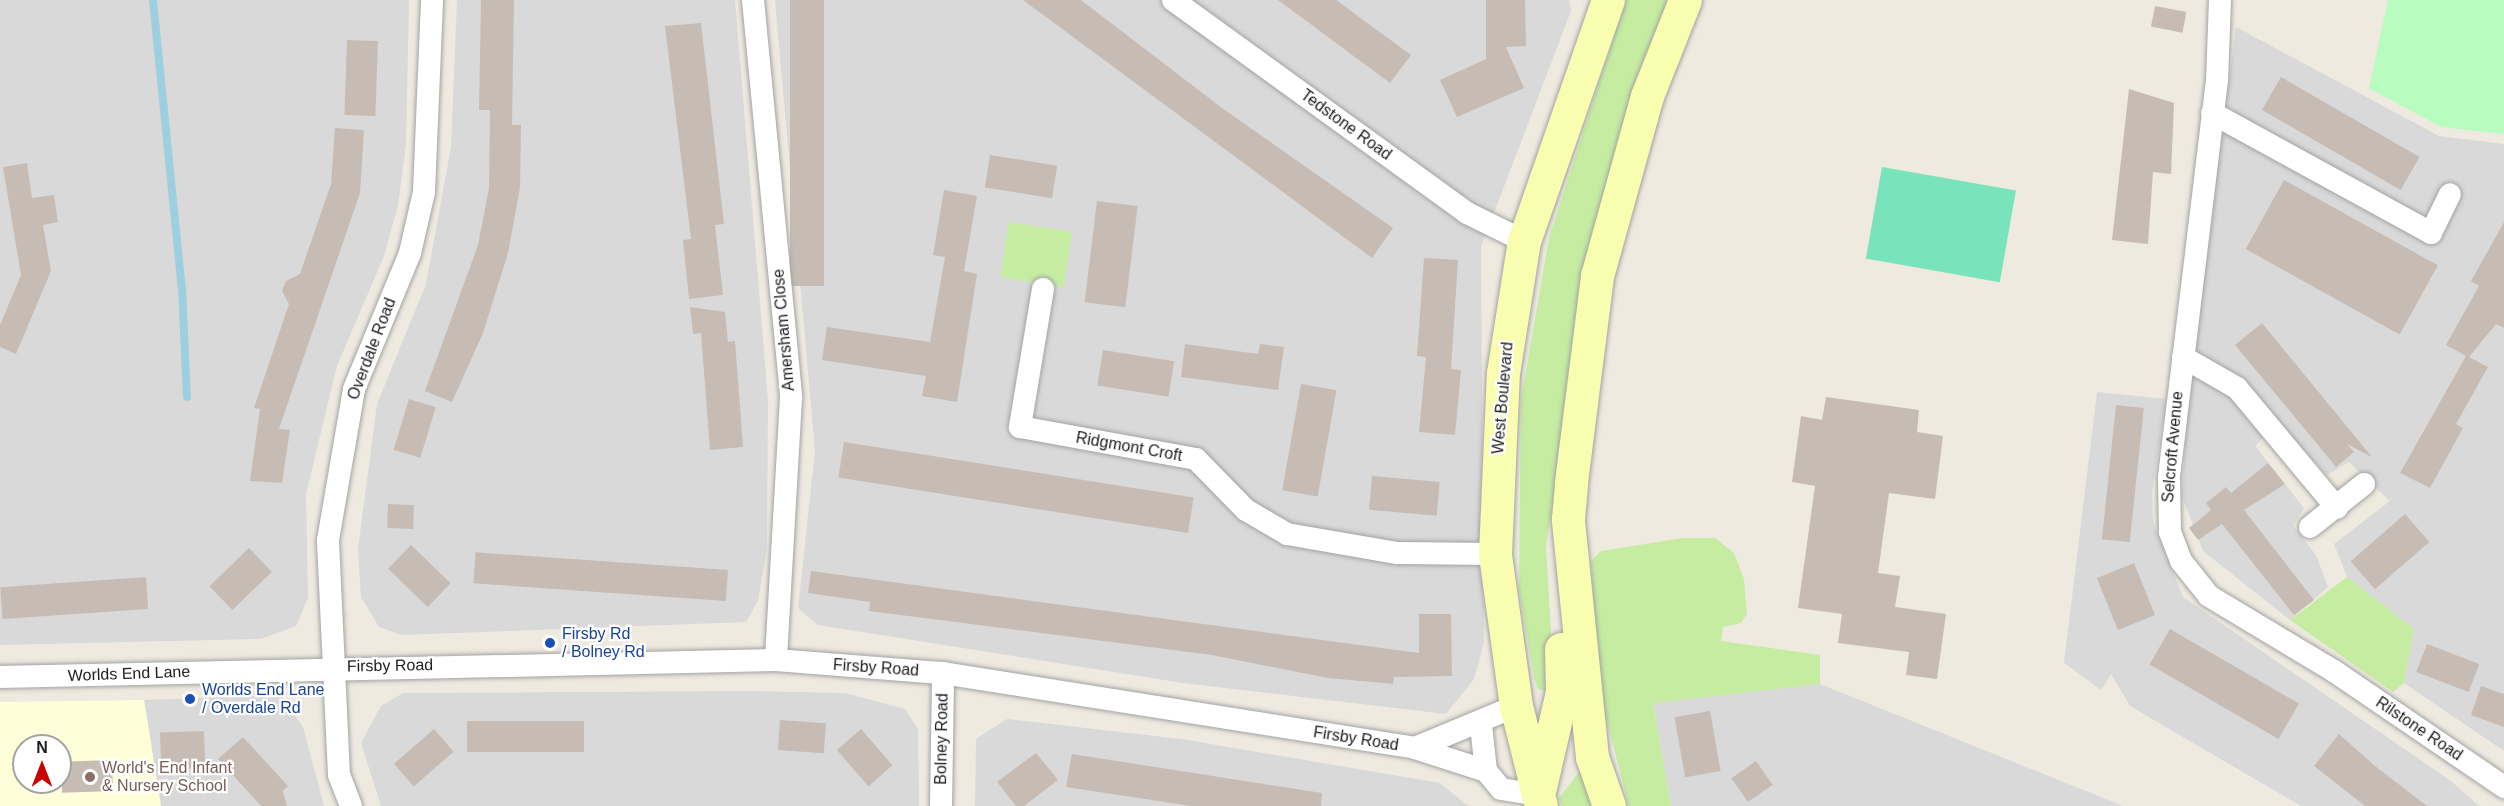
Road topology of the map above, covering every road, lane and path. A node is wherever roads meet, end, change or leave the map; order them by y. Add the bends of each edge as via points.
1 (432, 0) edge
2 (753, 0) edge
3 (1173, 0) edge
4 (1608, 0) edge
5 (1685, 0) edge
6 (2220, 0) edge
7 (2212, 113) junction
8 (2450, 194) dead end
9 (1524, 241) junction
10 (1043, 289) dead end
11 (2183, 357) junction
12 (2364, 484) dead end
13 (2337, 508) junction
14 (1568, 519) junction
15 (2310, 527) dead end
16 (1494, 554) junction
17 (776, 660) junction
18 (331, 667) junction
19 (2334, 671) joint
20 (943, 673) junction
21 (0, 677) edge
22 (1516, 706) junction
23 (1481, 725) junction
24 (1552, 728) junction
25 (1415, 748) junction
26 (1592, 757) junction
27 (1486, 771) junction
28 (2504, 787) edge
29 (1539, 800) edge
30 (351, 806) edge
31 (941, 806) edge
32 (1609, 806) edge

1 - 18 street, Overdale Road via 423,192 410,254 354,389 340,446 328,540
2 - 17 street, Amersham Close via 791,398
3 - 9 street, Tedstone Road via 1467,213
4 - 9 main road, West Boulevard
5 - 14 main road via 1647,96 1597,276 1583,358
6 - 7 street, Selcroft Avenue
7 - 8 street via 2431,233
7 - 11 street, Selcroft Avenue
9 - 16 main road, West Boulevard via 1503,373
10 - 16 street, Ridgmont Croft via 1020,427 1196,459 1246,510 1287,534 1398,553
11 - 13 street via 2237,387
11 - 19 street, Selcroft Avenue via 2167,508 2181,561 2209,596
12 - 13 street
13 - 15 street
14 - 24 main road via 1559,583 1562,692
14 - 26 main road
16 - 22 main road, West Boulevard
17 - 18 street, Firsby Road
17 - 20 street, Firsby Road
18 - 21 street, Worlds End Lane
18 - 30 street, Overdale Road via 339,775
19 - 28 street, Rilstone Road
20 - 25 street, Firsby Road
20 - 31 street, Bolney Road
22 - 23 street, Firsby Road
22 - 24 main road
22 - 29 main road, West Boulevard
23 - 25 street, Firsby Road
23 - 27 street
24 - 26 main road
24 - 29 main road
25 - 27 street, Firsby Road
26 - 32 main road
27 - 29 street, Firsby Road via 1501,789

